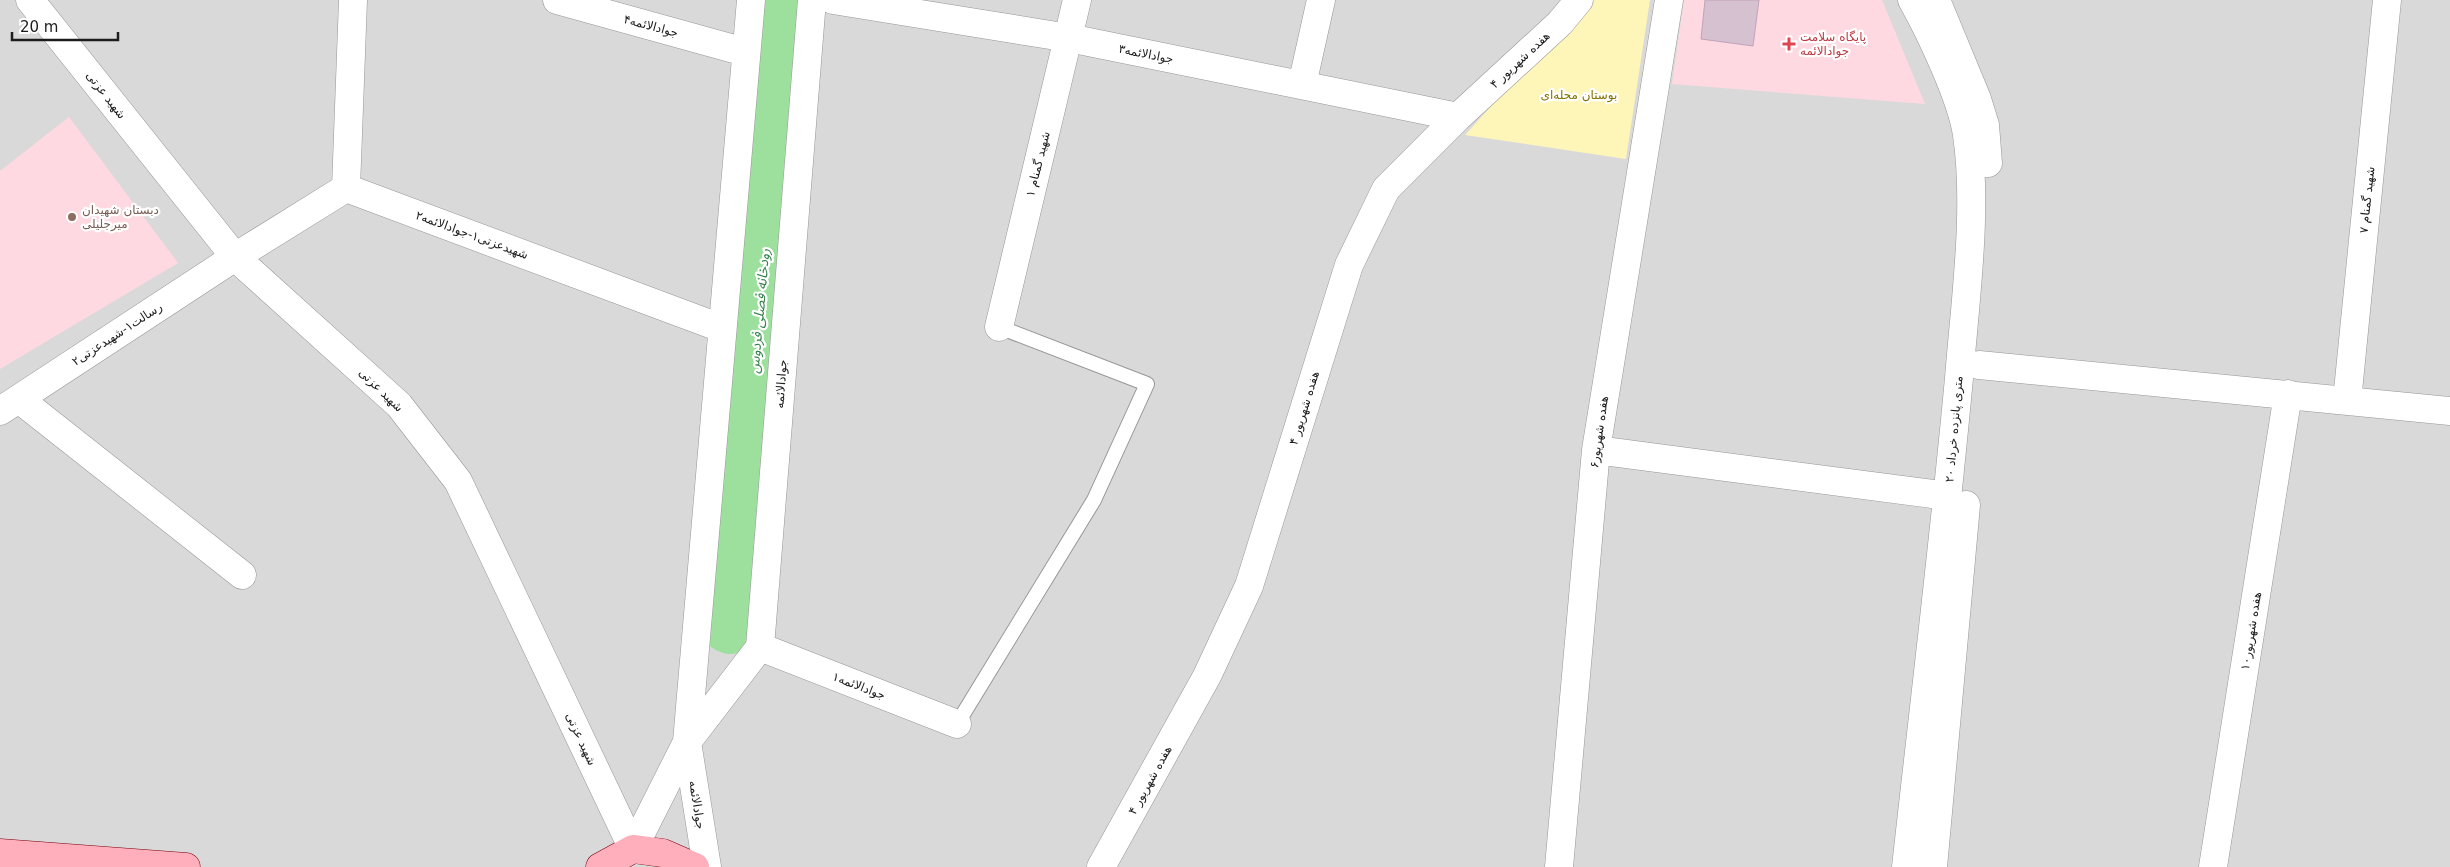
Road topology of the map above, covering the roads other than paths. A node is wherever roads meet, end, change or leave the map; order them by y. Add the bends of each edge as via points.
1 (30, 0) edge
2 (353, 0) edge
3 (557, 0) edge
4 (751, 0) edge
5 (812, 0) edge
6 (833, 0) edge
7 (1077, 0) edge
8 (1321, 0) edge
9 (1580, 0) edge
10 (1669, 0) edge
11 (1912, 0) edge
12 (1936, 0) edge
13 (2387, 0) edge
14 (1069, 38) junction
15 (744, 52) junction
16 (1302, 85) junction
17 (1458, 117) junction
18 (346, 188) junction
19 (235, 257) junction
20 (721, 328) junction
21 (999, 328) joint
22 (1979, 365) junction
23 (2288, 394) junction
24 (2347, 401) junction
25 (9, 405) edge
26 (2450, 411) edge
27 (1596, 450) junction
28 (1948, 496) junction
29 (242, 575) dead end
30 (760, 647) junction
31 (957, 724) joint
32 (686, 742) junction
33 (633, 849) junction
34 (0, 853) edge
35 (186, 867) edge
36 (600, 867) edge
37 (695, 867) edge
38 (706, 867) edge
39 (1102, 867) edge
40 (1559, 867) edge
41 (1906, 867) edge
42 (1933, 867) edge
43 (2213, 867) edge

1 - 19 street, شهید عزتی
2 - 18 street
3 - 15 street, جوادالائمه۴
4 - 15 street, جوادالائمه
5 - 30 street, جوادالائمه
6 - 14 street, جوادالائمه۳
7 - 14 street, شهید گمنام ۱
8 - 16 street
9 - 17 street, هفده شهریور ۴ via 1560,23
10 - 27 street, هفده شهریور۶
11 - 28 street, ۲۰ متری پانزده خرداد via 1958,103 1967,134 1971,186 1968,267
12 - 22 street, ۲۰ متری پانزده خرداد via 1985,126 1989,176 1988,242
13 - 24 street, شهید گمنام ۷
14 - 16 street, جوادالائمه۳
14 - 21 street, شهید گمنام ۱
15 - 20 street, جوادالائمه
16 - 17 street, جوادالائمه۳
17 - 39 street, هفده شهریور ۴ via 1386,189 1349,265 1249,586 1207,676
18 - 19 street
18 - 20 street, شهیدعزتی۱-جوادالائمه۲
19 - 25 street, رسالت۱-شهیدعزتی۲
19 - 33 street, شهید عزتی via 399,405 458,481
20 - 32 street, جوادالائمه
21 - 31 lane via 1147,384 1094,500
22 - 23 street
22 - 42 street, ۲۰ متری پانزده خرداد
23 - 24 street
23 - 43 street, هفده شهریور۱۰
24 - 26 street
25 - 29 street
27 - 28 street
27 - 40 street, هفده شهریور۶
28 - 41 street, ۲۰ متری پانزده خرداد
30 - 31 street, جوادالائمه۱
30 - 32 street, جوادالائمه
32 - 33 street, جوادالائمه
32 - 38 street, جوادالائمه
33 - 36 main road
33 - 37 main road via 662,853
34 - 35 main road

